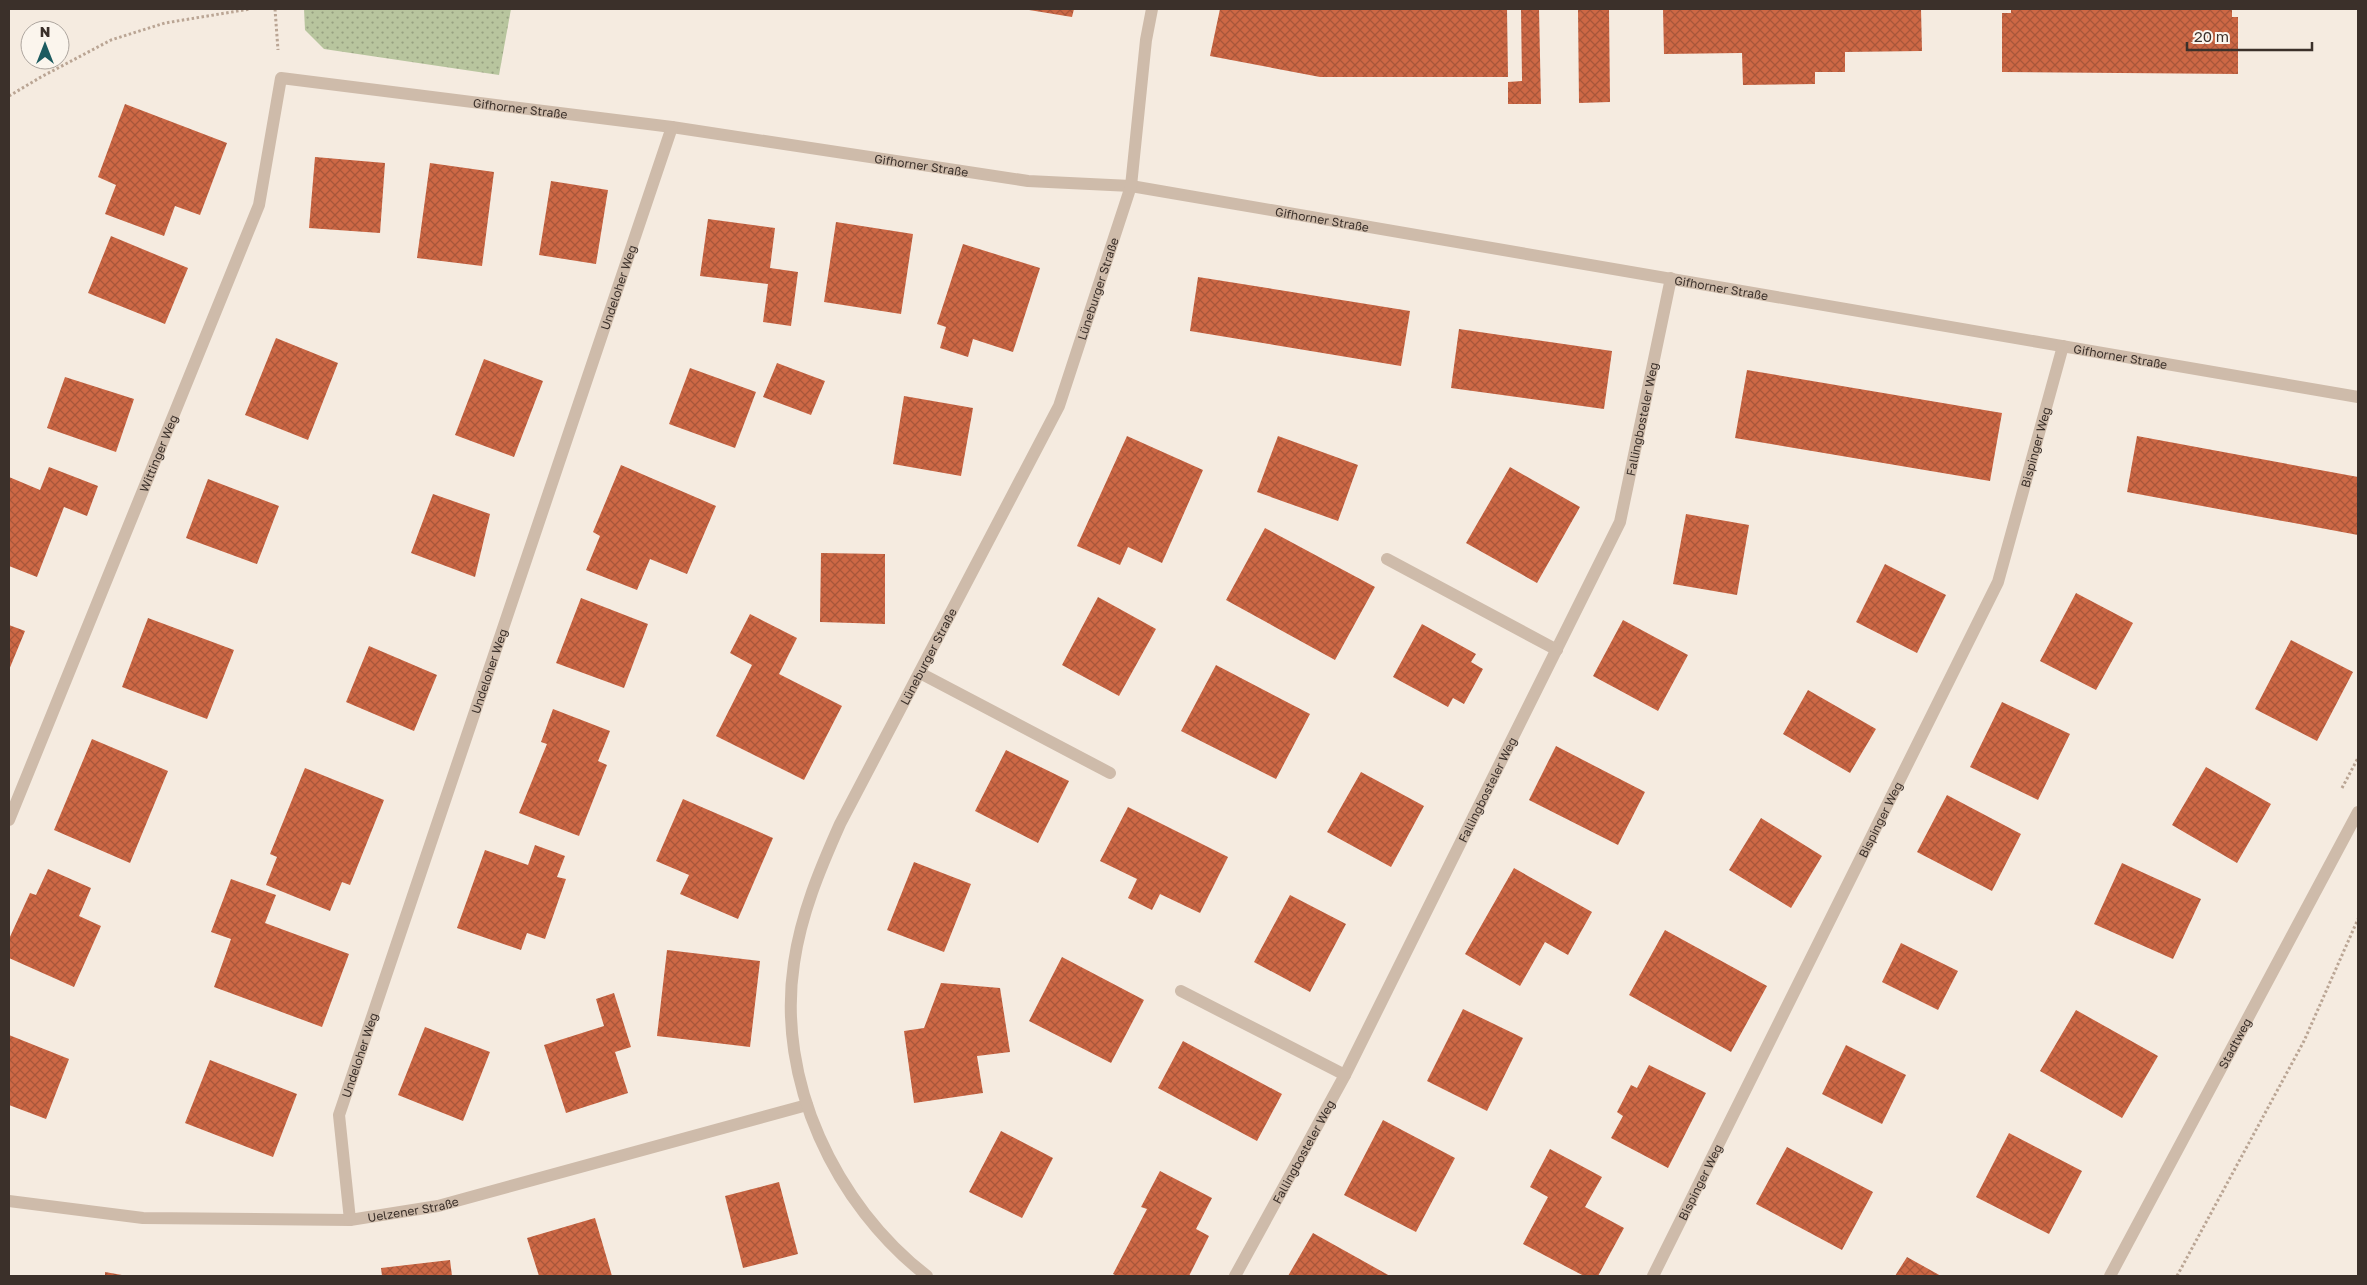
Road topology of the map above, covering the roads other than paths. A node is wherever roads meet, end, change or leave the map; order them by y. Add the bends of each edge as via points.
1 (1152, 9) edge
2 (281, 78) joint
3 (672, 127) junction
4 (1131, 186) junction
5 (1671, 278) junction
6 (2063, 346) junction
7 (2358, 397) edge
8 (1387, 559) dead end
9 (1557, 650) junction
10 (920, 673) junction
11 (1110, 773) dead end
12 (2358, 812) edge
13 (9, 820) edge
14 (1180, 991) dead end
15 (1345, 1074) junction
16 (807, 1105) junction
17 (9, 1201) edge
18 (350, 1220) junction
19 (927, 1276) edge
20 (1235, 1276) edge
21 (1653, 1276) edge
22 (2110, 1276) edge

1 - 4 street, Lüneburger Straße
2 - 3 street, Gifhorner Straße
2 - 13 street, Wittinger Weg via 259,205
3 - 4 street, Gifhorner Straße via 1028,181
3 - 18 street, Undeloher Weg via 339,1115
4 - 5 street, Gifhorner Straße
4 - 10 street, Lüneburger Straße via 1059,406
5 - 6 street, Gifhorner Straße
5 - 9 street, Fallingbosteler Weg via 1620,522
6 - 7 street, Gifhorner Straße
6 - 21 street, Bispinger Weg via 1998,582
8 - 9 street
9 - 15 street, Fallingbosteler Weg
10 - 11 street
10 - 16 street, Lüneburger Straße via 840,824 812,890 800,929 794,965 792,1035
12 - 22 street, Stadtweg
14 - 15 street
15 - 20 street, Fallingbosteler Weg
16 - 18 street, Uelzener Straße via 438,1206
16 - 19 street, Lüneburger Straße via 829,1156 865,1214 888,1242
17 - 18 street, Uelzener Straße via 143,1218

